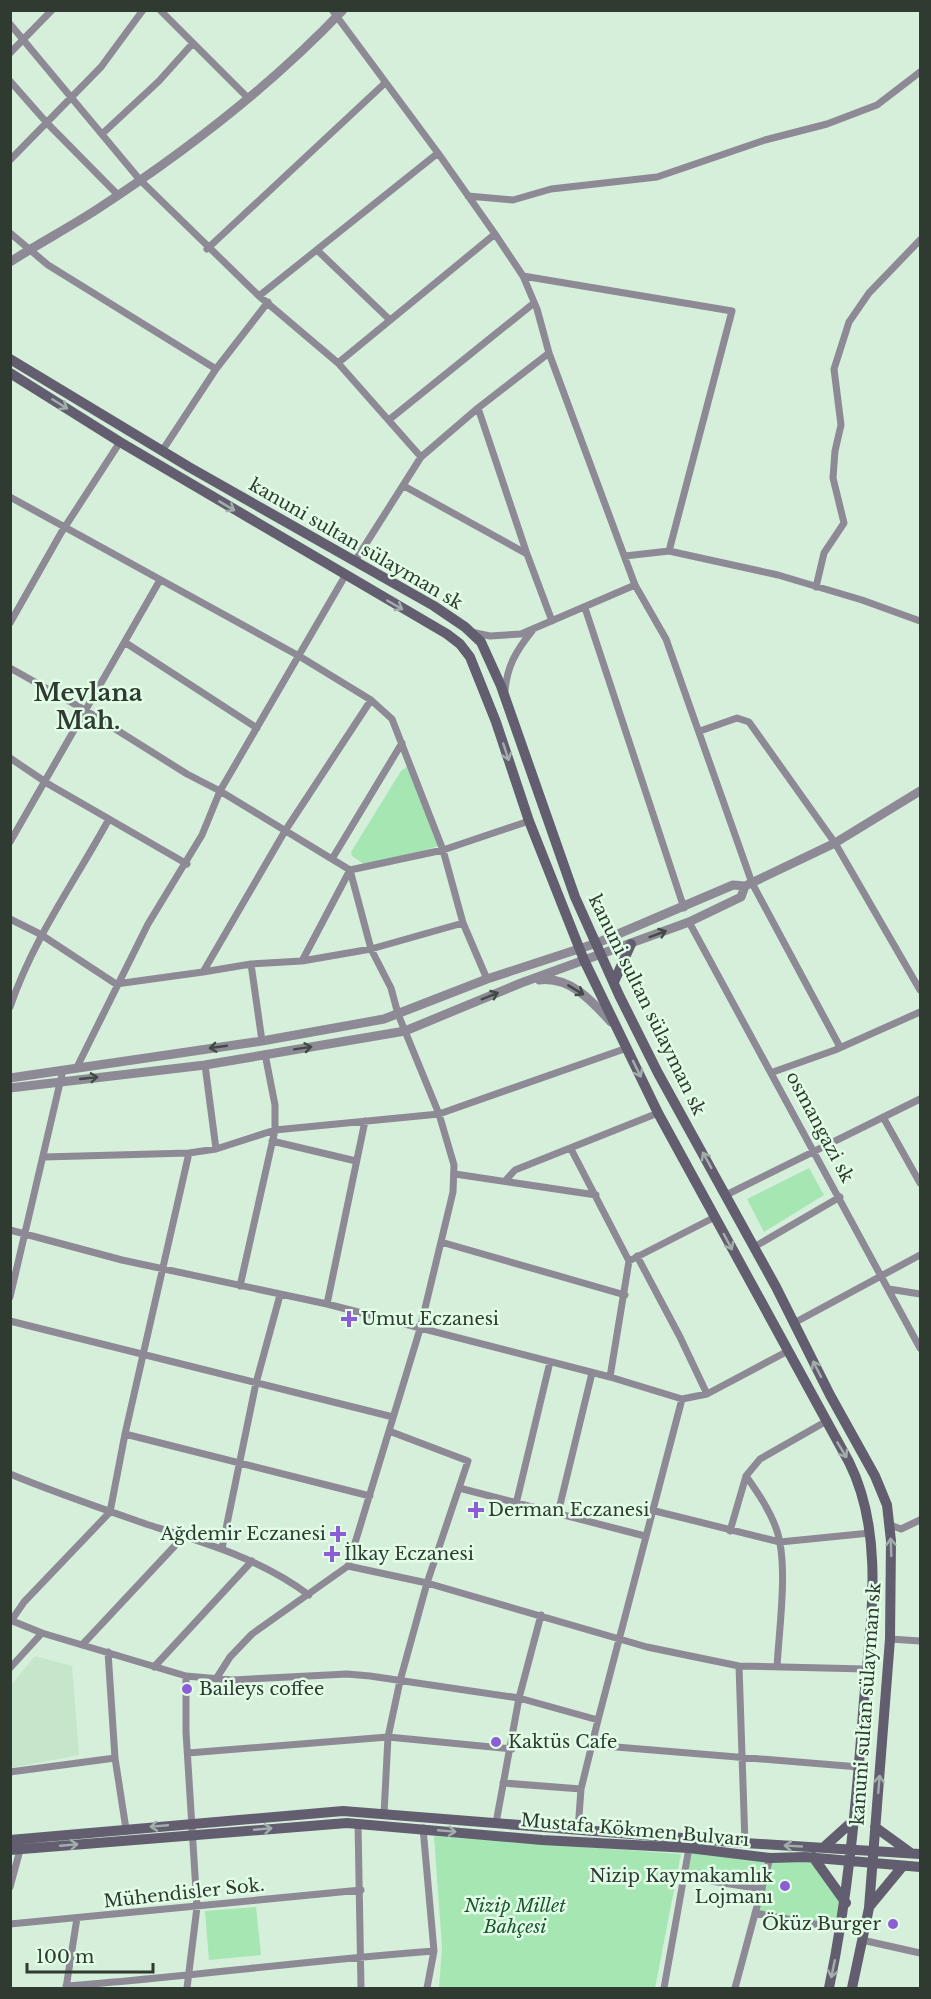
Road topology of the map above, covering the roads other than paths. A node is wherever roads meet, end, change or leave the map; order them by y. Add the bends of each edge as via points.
1 (52, 10) edge
2 (143, 10) edge
3 (160, 10) edge
4 (337, 13) edge
5 (10, 24) edge
6 (24, 39) junction
7 (193, 43) junction
8 (10, 53) edge
9 (921, 72) edge
10 (10, 81) edge
11 (386, 83) junction
12 (72, 97) junction
13 (248, 98) junction
14 (47, 123) junction
15 (102, 134) junction
16 (438, 153) junction
17 (10, 160) edge
18 (140, 180) junction
19 (118, 195) junction
20 (468, 196) junction
21 (10, 233) edge
22 (495, 234) junction
23 (921, 240) edge
24 (30, 249) junction
25 (207, 249) junction
26 (317, 250) junction
27 (10, 262) edge
28 (523, 276) junction
29 (259, 296) junction
30 (268, 302) junction
31 (534, 303) junction
32 (390, 320) junction
33 (549, 353) junction
34 (10, 359) edge
35 (338, 363) junction
36 (216, 369) junction
37 (10, 373) edge
38 (478, 408) junction
39 (390, 419) junction
40 (120, 442) junction
41 (162, 451) junction
42 (421, 457) junction
43 (404, 486) junction
44 (10, 497) edge
45 (65, 528) junction
46 (669, 551) junction
47 (526, 554) junction
48 (625, 556) junction
49 (355, 561) junction
50 (345, 576) junction
51 (160, 580) junction
52 (635, 585) junction
53 (816, 587) junction
54 (585, 608) junction
55 (552, 621) junction
56 (921, 621) edge
57 (10, 623) edge
58 (533, 629) junction
59 (471, 632) junction
60 (126, 643) junction
61 (299, 656) junction
62 (10, 669) edge
63 (505, 697) junction
64 (371, 700) junction
65 (85, 710) junction
66 (257, 728) junction
67 (700, 731) junction
68 (402, 743) junction
69 (10, 758) edge
70 (45, 781) junction
71 (220, 790) junction
72 (921, 790) edge
73 (109, 819) junction
74 (529, 821) junction
75 (285, 831) junction
76 (10, 842) edge
77 (835, 843) junction
78 (443, 850) junction
79 (332, 859) junction
80 (187, 864) junction
81 (350, 870) junction
82 (749, 885) junction
83 (684, 908) junction
84 (10, 919) edge
85 (689, 922) junction
86 (463, 923) junction
87 (40, 934) junction
88 (597, 943) junction
89 (631, 944) junction
90 (579, 948) junction
91 (371, 949) junction
92 (603, 954) junction
93 (584, 960) junction
94 (302, 961) junction
95 (251, 964) junction
96 (203, 972) junction
97 (487, 979) junction
98 (614, 982) junction
99 (521, 983) junction
100 (116, 984) junction
101 (921, 990) edge
102 (10, 1007) edge
103 (921, 1012) edge
104 (398, 1014) junction
105 (617, 1028) junction
106 (405, 1030) junction
107 (262, 1041) junction
108 (627, 1047) junction
109 (840, 1047) junction
110 (265, 1054) junction
111 (205, 1065) junction
112 (77, 1067) junction
113 (63, 1070) junction
114 (773, 1072) junction
115 (10, 1078) edge
116 (60, 1082) junction
117 (10, 1088) edge
118 (921, 1099) edge
119 (658, 1113) junction
120 (439, 1114) junction
121 (883, 1117) junction
122 (364, 1121) junction
123 (275, 1130) junction
124 (272, 1141) junction
125 (216, 1149) junction
126 (571, 1149) junction
127 (816, 1151) junction
128 (189, 1153) junction
129 (44, 1157) junction
130 (356, 1161) junction
131 (455, 1174) junction
132 (505, 1181) junction
133 (921, 1183) edge
134 (596, 1195) junction
135 (726, 1195) junction
136 (840, 1197) junction
137 (715, 1217) junction
138 (10, 1230) edge
139 (26, 1233) junction
140 (441, 1242) junction
141 (754, 1247) junction
142 (921, 1255) edge
143 (637, 1256) junction
144 (629, 1261) junction
145 (163, 1269) junction
146 (881, 1275) junction
147 (240, 1286) junction
148 (889, 1289) junction
149 (921, 1294) edge
150 (280, 1295) junction
151 (625, 1295) junction
152 (10, 1297) edge
153 (327, 1304) junction
154 (10, 1321) edge
155 (794, 1323) junction
156 (420, 1329) junction
157 (921, 1348) edge
158 (788, 1351) junction
159 (143, 1353) junction
160 (550, 1362) junction
161 (592, 1373) junction
162 (610, 1377) junction
163 (256, 1383) junction
164 (707, 1394) junction
165 (682, 1399) junction
166 (393, 1417) junction
167 (825, 1422) junction
168 (389, 1431) junction
169 (125, 1434) junction
170 (238, 1461) junction
171 (10, 1474) edge
172 (746, 1476) junction
173 (459, 1488) junction
174 (370, 1496) junction
175 (516, 1504) junction
176 (651, 1510) junction
177 (110, 1512) junction
178 (558, 1513) junction
179 (921, 1520) edge
180 (890, 1525) junction
181 (730, 1531) junction
182 (870, 1533) junction
183 (184, 1536) junction
184 (645, 1536) junction
185 (780, 1542) junction
186 (222, 1548) junction
187 (252, 1561) junction
188 (348, 1566) junction
189 (427, 1583) junction
190 (309, 1595) junction
191 (541, 1615) junction
192 (11, 1621) edge
193 (42, 1633) junction
194 (618, 1639) junction
195 (890, 1639) junction
196 (921, 1641) edge
197 (82, 1645) junction
198 (108, 1652) junction
199 (739, 1666) junction
200 (154, 1667) junction
201 (777, 1667) junction
202 (10, 1668) edge
203 (866, 1669) junction
204 (186, 1676) junction
205 (216, 1679) junction
206 (400, 1681) junction
207 (519, 1698) junction
208 (598, 1720) junction
209 (388, 1737) junction
210 (592, 1745) junction
211 (512, 1749) junction
212 (188, 1754) junction
213 (741, 1757) junction
214 (115, 1758) junction
215 (859, 1767) junction
216 (10, 1772) edge
217 (503, 1783) junction
218 (581, 1789) junction
219 (384, 1814) junction
220 (854, 1820) junction
221 (352, 1823) junction
222 (496, 1823) junction
223 (875, 1827) junction
224 (423, 1828) junction
225 (126, 1829) junction
226 (194, 1829) junction
227 (578, 1830) junction
228 (10, 1839) edge
229 (745, 1843) junction
230 (824, 1847) junction
231 (689, 1848) junction
232 (851, 1849) junction
233 (15, 1850) edge
234 (916, 1853) edge
235 (813, 1857) junction
236 (872, 1857) junction
237 (770, 1858) junction
238 (851, 1861) junction
239 (902, 1867) junction
240 (921, 1867) edge
241 (685, 1877) junction
242 (10, 1887) edge
243 (762, 1889) junction
244 (361, 1890) junction
245 (846, 1903) junction
246 (198, 1907) junction
247 (869, 1908) junction
248 (755, 1912) junction
249 (77, 1918) junction
250 (10, 1924) edge
251 (841, 1929) junction
252 (862, 1940) junction
253 (434, 1951) junction
254 (921, 1953) edge
255 (360, 1956) junction
256 (189, 1977) junction
257 (66, 1987) edge
258 (187, 1989) edge
259 (361, 1989) edge
260 (426, 1989) edge
261 (664, 1989) edge
262 (735, 1989) edge
263 (829, 1989) edge
264 (852, 1989) edge

1 - 6 street
2 - 12 street via 102,67
3 - 7 street
4 - 11 street
4 - 13 street via 313,42
5 - 6 street
6 - 8 street
6 - 12 street
7 - 13 street
7 - 15 street
9 - 20 street via 877,105 847,117 657,177 551,189 513,200
10 - 14 street
11 - 16 street
11 - 25 street
12 - 14 street
12 - 15 street
13 - 18 street
14 - 17 street
14 - 19 street
15 - 18 street
16 - 20 street
16 - 26 street
18 - 19 street
18 - 25 street
19 - 24 street
20 - 22 street
21 - 24 street
22 - 28 street
22 - 32 street
23 - 53 street via 869,293 849,322 834,369 842,425 833,478 844,523 824,553
24 - 27 street
24 - 36 street via 48,265
25 - 29 street
26 - 29 street
26 - 32 street
28 - 31 street
28 - 46 street via 732,311
29 - 30 street
30 - 35 street
30 - 36 street
31 - 33 street
31 - 39 street
32 - 35 street
33 - 38 street
33 - 48 street
34 - 41 main road, kanuni sultan sülayman sk
35 - 39 street
36 - 41 street
37 -> 40 main road
38 - 42 street
38 - 47 street
39 - 42 street
40 - 45 street
40 -> 50 main road
41 - 49 main road, kanuni sultan sülayman sk
42 - 43 street
43 - 47 street
43 - 49 street
44 - 45 street
45 - 51 street
45 - 57 street
46 - 48 street
46 - 53 street
47 - 55 street
48 - 52 street
49 - 59 main road, kanuni sultan sülayman sk
50 - 61 street
50 -> 74 main road via 447,634 471,657
51 - 60 street
51 - 61 street
52 - 54 street
52 - 67 street via 666,639
53 - 56 street
54 - 55 street
54 - 83 street
55 - 58 street
58 - 59 street via 509,636
58 - 63 street via 508,669
59 - 63 main road, kanuni sultan sülayman sk via 481,642
60 - 65 street
60 - 66 street
61 - 64 street
61 - 66 street
62 - 65 street
63 - 88 main road, kanuni sultan sülayman sk via 575,897
64 - 68 street via 392,718
64 - 75 street
65 - 70 street
65 - 71 street via 187,774
66 - 71 street
67 - 77 street via 737,718 749,722
67 - 82 street
68 - 78 street
68 - 79 street
69 - 70 street
70 - 73 street
70 - 76 street
71 - 75 street
71 - 80 street
72 - 77 street
73 - 80 street
73 - 87 street
74 - 78 street
74 - 90 main road
75 - 79 street
75 - 96 street
77 - 82 street
77 - 101 street
78 - 81 street
78 - 86 street
79 - 81 street
80 - 100 street via 148,924
81 - 91 street
81 - 94 street
82 - 83 street via 733,885
82 - 85 street via 741,897
82 - 109 street
83 - 88 street
84 - 87 street
89 -> 85 street
85 - 114 street, osmangazi sk
86 - 91 street
86 - 97 street
87 - 100 street
87 - 102 street
88 - 90 street
88 - 92 main road, kanuni sultan sülayman sk
89 - 92 street
89 - 98 main road
90 - 93 main road
90 - 97 street
91 - 94 street
91 - 104 street
92 - 93 street
92 - 98 main road, kanuni sultan sülayman sk
93 - 99 street
93 - 105 main road
94 - 95 street
95 - 96 street
95 - 107 street
96 - 100 street
97 - 104 street
135 -> 98 main road, kanuni sultan sülayman sk via 658,1073
99 -> 105 street via 548,979 572,986
106 -> 99 street
100 - 112 street
103 - 109 street
104 - 106 street
104 - 107 street
105 - 108 main road
110 -> 106 street
106 - 120 street
107 -> 112 street
108 -> 119 main road
108 - 120 street
109 - 114 street
110 - 111 street
110 - 123 street via 275,1104
116 -> 111 street
111 - 125 street
112 - 113 street
113 - 115 street
113 - 116 street
114 - 127 street, osmangazi sk
116 - 117 street
116 - 129 street
118 - 121 street
119 - 126 street
119 - 137 main road
120 - 122 street
120 - 131 street
121 - 127 street
121 - 133 street
122 - 123 street
122 - 130 street
123 - 124 street
123 - 125 street
124 - 130 street
124 - 147 street
125 - 128 street
126 - 132 street via 515,1170
126 - 134 street
127 - 135 street
127 - 136 street, osmangazi sk
128 - 129 street
128 - 145 street
129 - 139 street
130 - 153 street
131 - 132 street
131 - 140 street
132 - 134 street
134 - 144 street
135 - 141 main road, kanuni sultan sülayman sk
136 - 141 street
136 - 146 street, osmangazi sk
137 - 143 street
137 -> 158 main road
138 - 139 street
139 - 145 street
139 - 152 street
140 - 151 street
140 - 156 street
141 - 155 main road, kanuni sultan sülayman sk
142 - 146 street
143 - 144 street
143 - 164 street
144 - 151 street
145 - 147 street
145 - 159 street
146 - 148 street, osmangazi sk
146 - 155 street
147 - 150 street
148 - 149 street
148 - 157 street, osmangazi sk
150 - 153 street
150 - 163 street
151 - 162 street
153 - 156 street
154 - 159 street
180 -> 155 main road, kanuni sultan sülayman sk via 883,1491
156 - 160 street
156 - 166 street
158 - 164 street
158 - 167 main road
159 - 163 street
159 - 169 street
160 - 161 street
160 - 175 street
161 - 162 street
161 - 178 street
162 - 165 street
163 - 166 street
163 - 170 street
164 - 165 street
165 - 176 street
166 - 168 street
167 - 172 street via 760,1459
167 -> 182 main road via 858,1479
168 - 173 street via 468,1461
168 - 174 street
169 - 170 street
169 - 177 street
170 - 174 street
170 - 186 street
171 - 177 street
172 - 181 street
172 - 185 street via 771,1515
173 - 175 street
173 - 189 street
174 - 188 street
175 - 178 street
176 - 181 street
176 - 184 street
177 - 183 street
177 - 192 street via 24,1602
178 - 184 street
179 - 180 street via 901,1529
195 -> 180 main road, kanuni sultan sülayman sk
181 - 185 street
182 - 185 street
182 - 203 main road
183 - 186 street
183 - 197 street
184 - 194 street
185 - 201 street
186 - 187 street
187 - 190 street
187 - 200 street
188 - 189 street
188 - 190 street
189 - 191 street
189 - 206 street
190 - 205 street via 252,1634
191 - 194 street
191 - 207 street
192 - 193 street
193 - 197 street
193 - 202 street
194 - 199 street
194 - 208 street
195 - 196 street
223 -> 195 main road, kanuni sultan sülayman sk
197 - 198 street
198 - 200 street
198 - 214 street
199 - 201 street
199 - 213 street
200 - 204 street
201 - 203 street
203 - 215 main road
204 - 205 street
204 - 212 street
205 - 206 street via 347,1674
206 - 207 street
206 - 209 street
207 - 208 street
207 - 211 street
208 - 210 street
209 - 211 street
209 - 212 street
209 - 219 street
210 - 213 street
210 - 218 street
211 - 217 street
212 - 226 street
213 - 215 street
213 - 229 street
214 - 216 street
214 - 225 street
215 - 220 main road
217 - 218 street
217 - 222 street
218 - 227 street
219 - 222 main road, Mustafa Kökmen Bulvarı
219 - 226 main road, Mustafa Kökmen Bulvarı via 343,1811
220 - 230 main road
220 - 232 main road
221 - 224 main road, Mustafa Kökmen Bulvarı
226 -> 221 main road, Mustafa Kökmen Bulvarı
221 - 244 street
222 - 227 main road, Mustafa Kökmen Bulvarı
223 - 234 main road
223 - 236 main road, kanuni sultan sülayman sk
224 -> 231 main road, Mustafa Kökmen Bulvarı via 542,1840
224 - 253 street
226 -> 225 main road
225 - 228 main road
233 -> 226 main road
226 - 246 street
227 - 229 main road, Mustafa Kökmen Bulvarı
230 -> 229 main road, Mustafa Kökmen Bulvarı
230 - 232 main road, Mustafa Kökmen Bulvarı
231 - 237 main road, Mustafa Kökmen Bulvarı
231 - 241 street
232 - 236 main road, Mustafa Kökmen Bulvarı
232 - 238 main road
233 - 242 street
234 - 236 main road
235 - 237 main road, Mustafa Kökmen Bulvarı
235 - 238 main road, Mustafa Kökmen Bulvarı
235 - 245 main road
236 - 238 main road, Mustafa Kökmen Bulvarı
236 - 239 main road, Mustafa Kökmen Bulvarı
236 - 247 main road, kanuni sultan sülayman sk
237 - 243 street
238 - 245 main road
239 - 240 main road, Mustafa Kökmen Bulvarı
239 - 247 main road
241 - 243 street
241 - 261 street
243 - 248 street
244 - 246 street, Mühendisler Sok.
244 - 255 street
245 - 251 main road
246 - 249 street, Mühendisler Sok.
246 - 256 street
247 - 252 main road, kanuni sultan sülayman sk
248 - 251 street
248 - 262 street
249 - 250 street, Mühendisler Sok.
249 - 257 street
251 -> 263 main road
252 - 254 street
252 - 264 main road, kanuni sultan sülayman sk
253 - 255 street
253 - 260 street
255 - 256 street
255 - 259 street
256 - 257 street
256 - 258 street

